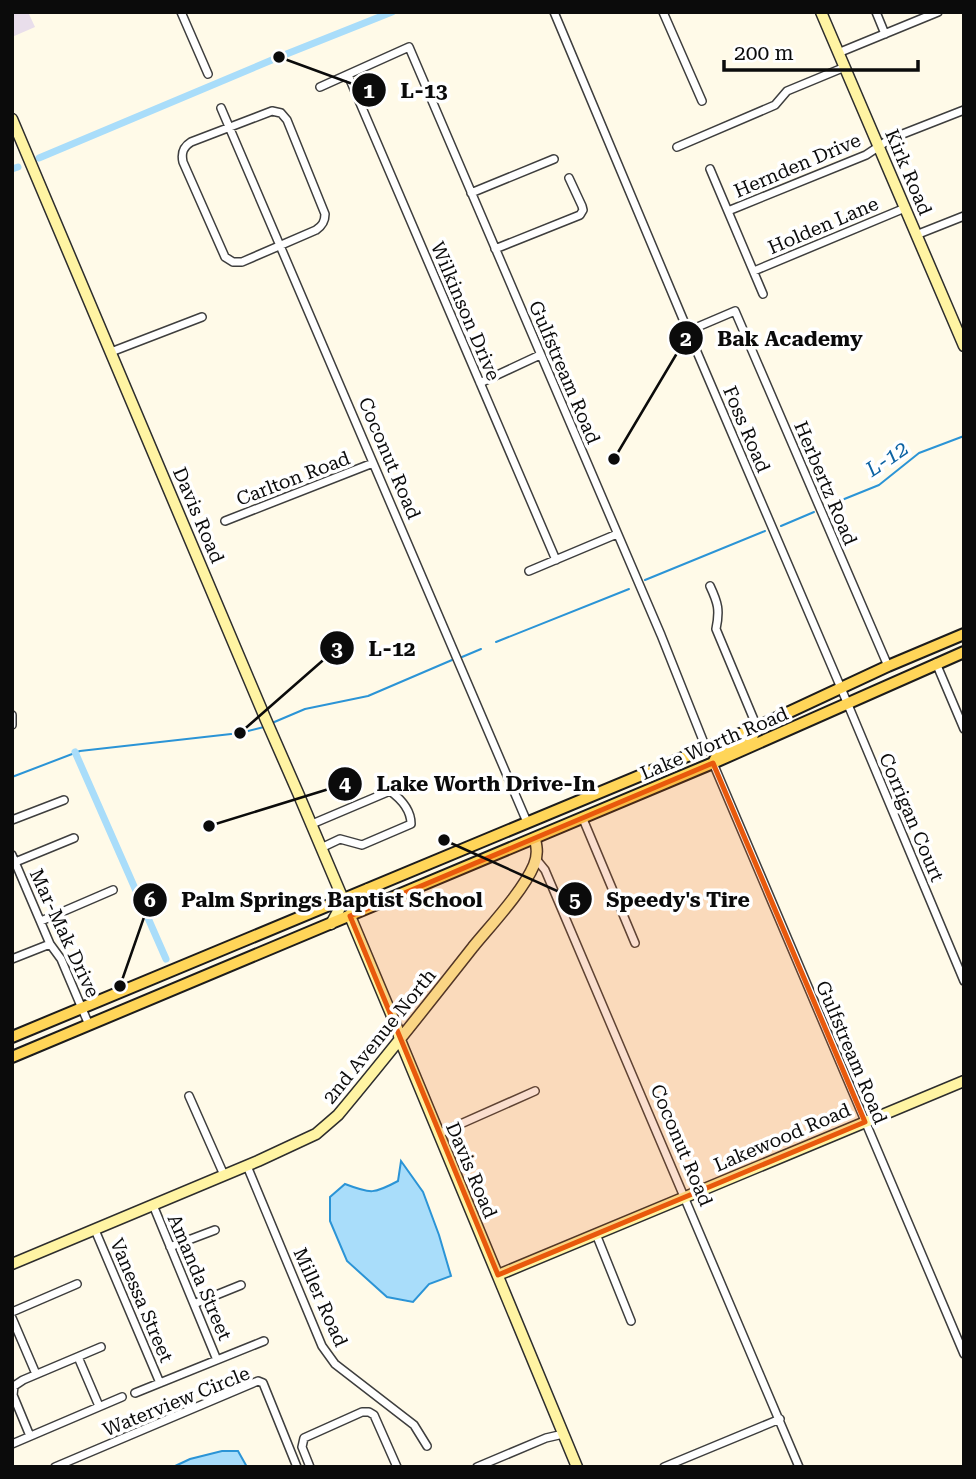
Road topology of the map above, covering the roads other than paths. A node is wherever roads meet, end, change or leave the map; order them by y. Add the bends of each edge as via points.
1 (181, 12) edge
2 (554, 12) edge
3 (663, 12) edge
4 (821, 12) edge
5 (876, 12) edge
6 (938, 12) edge
7 (885, 34) junction
8 (838, 53) junction
9 (845, 67) junction
10 (208, 74) dead end
11 (348, 75) junction
12 (320, 88) dead end
13 (702, 101) dead end
14 (221, 108) dead end
15 (964, 110) edge
16 (12, 119) edge
17 (229, 127) junction
18 (677, 147) dead end
19 (879, 147) junction
20 (554, 159) dead end
21 (710, 169) dead end
22 (569, 178) dead end
23 (471, 192) junction
24 (905, 208) junction
25 (728, 211) junction
26 (964, 216) edge
27 (916, 235) junction
28 (280, 245) junction
29 (495, 249) junction
30 (754, 271) junction
31 (763, 294) dead end
32 (202, 317) dead end
33 (688, 331) junction
34 (964, 346) edge
35 (111, 352) junction
36 (540, 355) junction
37 (480, 383) junction
38 (373, 463) junction
39 (225, 521) dead end
40 (617, 534) junction
41 (556, 560) junction
42 (529, 571) dead end
43 (710, 586) dead end
44 (964, 634) edge
45 (964, 652) edge
46 (936, 663) junction
47 (888, 666) junction
48 (841, 688) junction
49 (847, 703) junction
50 (12, 715) edge
51 (12, 725) edge
52 (757, 727) junction
53 (964, 729) edge
54 (706, 748) junction
55 (713, 763) junction
56 (665, 783) junction
57 (64, 800) dead end
58 (572, 803) junction
59 (583, 818) junction
60 (12, 820) edge
61 (527, 822) junction
62 (312, 824) junction
63 (74, 838) dead end
64 (534, 839) junction
65 (321, 848) junction
66 (485, 859) junction
67 (536, 859) junction
68 (13, 860) edge
69 (368, 889) junction
70 (113, 890) dead end
71 (343, 899) junction
72 (350, 916) junction
73 (41, 921) junction
74 (331, 924) junction
75 (635, 943) dead end
76 (50, 944) junction
77 (12, 959) edge
78 (964, 981) edge
79 (82, 1008) junction
80 (89, 1025) junction
81 (12, 1037) edge
82 (400, 1040) junction
83 (12, 1057) edge
84 (964, 1081) edge
85 (535, 1091) dead end
86 (189, 1096) dead end
87 (865, 1122) junction
88 (438, 1134) junction
89 (247, 1166) junction
90 (224, 1175) junction
91 (685, 1197) junction
92 (153, 1205) junction
93 (94, 1230) junction
94 (215, 1230) dead end
95 (596, 1234) junction
96 (170, 1247) junction
97 (12, 1264) edge
98 (498, 1275) junction
99 (77, 1284) dead end
100 (241, 1285) dead end
101 (194, 1304) junction
102 (12, 1312) edge
103 (12, 1318) edge
104 (631, 1321) dead end
105 (264, 1341) dead end
106 (101, 1347) dead end
107 (964, 1353) edge
108 (78, 1357) junction
109 (217, 1360) junction
110 (36, 1374) junction
111 (160, 1383) junction
112 (135, 1393) dead end
113 (122, 1397) dead end
114 (99, 1406) junction
115 (780, 1419) junction
116 (563, 1431) junction
117 (30, 1436) junction
118 (12, 1444) edge
119 (427, 1446) dead end
120 (55, 1467) edge
121 (297, 1467) edge
122 (310, 1467) edge
123 (397, 1467) edge
124 (477, 1467) edge
125 (578, 1467) edge
126 (664, 1467) edge
127 (799, 1467) edge

1 - 10 street
2 - 33 street, Foss Road
3 - 13 street
4 - 8 street, Kirk Road
5 - 7 street
6 - 7 street
7 - 8 street
8 - 9 street, Kirk Road
9 - 18 street via 787,91 775,105
9 - 19 street, Kirk Road
11 - 12 street
11 - 23 street, Gulfstream Road via 409,47
11 - 37 street, Wilkinson Drive
14 - 17 street, Coconut Road
15 - 19 street, Hernden Drive
16 - 35 street, Davis Road
17 - 28 street, Coconut Road
17 - 28 street via 272,111 287,120 325,215 316,230
17 - 28 street via 187,144 183,162 225,257 242,262
19 - 24 street, Kirk Road
19 - 25 street, Hernden Drive
20 - 23 street
21 - 25 street
22 - 29 street via 582,206 580,215
23 - 29 street, Gulfstream Road
24 - 27 street, Kirk Road
24 - 30 street, Holden Lane
25 - 30 street
26 - 27 street
27 - 34 street, Kirk Road
28 - 38 street, Coconut Road
29 - 36 street, Gulfstream Road
30 - 31 street
32 - 35 street
33 - 47 street, Herbertz Road via 735,311
33 - 48 street, Foss Road
35 - 62 street, Davis Road
36 - 37 street
36 - 40 street, Gulfstream Road
37 - 41 street, Wilkinson Drive
38 - 39 street, Carlton Road
38 - 61 street, Coconut Road
40 - 41 street
40 - 54 street, Gulfstream Road
41 - 42 street
43 - 52 street via 718,604 716,629
44 - 47 main road, Lake Worth Road
45 - 46 main road, Lake Worth Road
46 - 49 main road, Lake Worth Road
46 - 53 street
47 - 48 main road, Lake Worth Road
48 - 49 street, Foss Road
48 - 52 main road, Lake Worth Road
49 - 55 main road, Lake Worth Road
49 - 78 street, Corrigan Court
50 - 51 street
52 - 54 main road, Lake Worth Road
52 - 55 main road via 752,737 722,750
54 - 56 main road via 699,761 667,775
54 - 58 main road, Lake Worth Road
55 - 56 main road, Lake Worth Road
55 - 87 street, Gulfstream Road
56 - 59 main road, Lake Worth Road
57 - 60 street
58 - 61 main road, Lake Worth Road
58 - 64 main road via 563,814 537,827
59 - 64 main road, Lake Worth Road
59 - 75 street
61 - 66 main road via 525,835
61 - 69 main road, Lake Worth Road
62 - 65 street, Davis Road
62 - 65 street via 390,791 411,814 411,824 362,845 340,839
63 - 68 street
64 - 66 main road, Lake Worth Road
64 - 67 street, Coconut Road
65 - 71 street, Davis Road
66 - 72 main road, Lake Worth Road
67 - 82 street, 2nd Avenue North via 512,898
67 - 91 street, Coconut Road via 545,870
68 - 73 street, Mar-Mak Drive
69 - 71 main road, Lake Worth Road
69 - 72 street
70 - 73 street
71 - 74 street
71 - 79 main road, Lake Worth Road
72 - 74 main road, Lake Worth Road
72 - 82 street, Davis Road
73 - 76 street, Mar-Mak Drive
74 - 80 main road, Lake Worth Road
76 - 77 street
76 - 79 street, Mar-Mak Drive via 61,958
79 - 80 street, Mar-Mak Drive
79 - 81 main road, Lake Worth Road
80 - 83 main road, Lake Worth Road
82 - 88 street, Davis Road
82 - 89 street, 2nd Avenue North via 327,1126
84 - 87 street, Lakewood Road
85 - 88 street
86 - 90 street
87 - 91 street, Lakewood Road
87 - 107 street, Gulfstream Road
88 - 98 street, Davis Road
89 - 90 street, 2nd Avenue North
89 - 119 street, Miller Road via 322,1346 335,1364 414,1425
90 - 92 street, 2nd Avenue North
91 - 95 street, Lakewood Road
91 - 115 street, Coconut Road
92 - 93 street, 2nd Avenue North
92 - 96 street, Amanda Street
93 - 97 street, 2nd Avenue North
93 - 111 street, Vanessa Street
94 - 96 street
95 - 98 street, Lakewood Road
95 - 104 street
96 - 101 street, Amanda Street
98 - 116 street, Davis Road
99 - 102 street
100 - 101 street
101 - 109 street, Amanda Street
103 - 110 street
105 - 109 street
106 - 108 street
108 - 110 street
108 - 114 street
109 - 111 street
110 - 117 street via 13,1390
111 - 112 street
113 - 114 street
114 - 117 street
115 - 126 street
115 - 127 street, Coconut Road
116 - 124 street
116 - 125 street, Davis Road
117 - 118 street
120 - 121 street, Waterview Circle via 258,1381 263,1383
122 - 123 street via 302,1447 304,1438 369,1412

